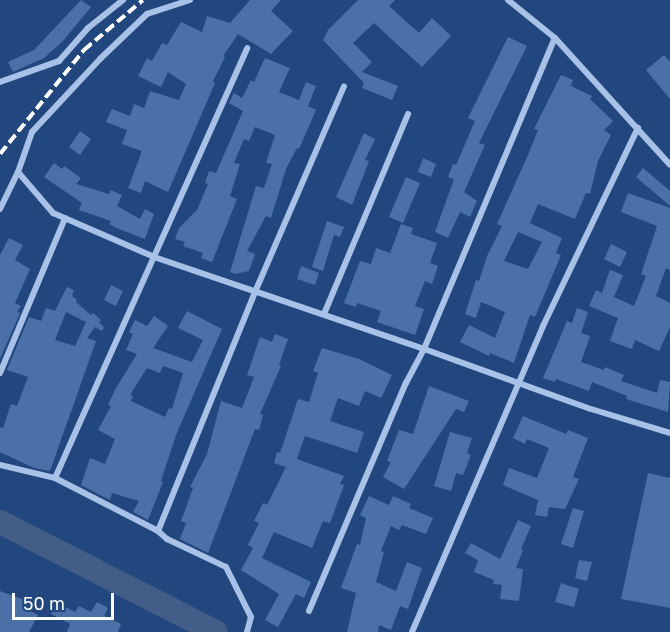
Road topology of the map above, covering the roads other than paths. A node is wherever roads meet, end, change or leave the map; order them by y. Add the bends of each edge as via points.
1 (123, 0) edge
2 (190, 0) edge
3 (508, 0) edge
4 (555, 39) junction
5 (247, 48) dead end
6 (0, 82) edge
7 (344, 86) dead end
8 (408, 114) dead end
9 (638, 128) junction
10 (670, 165) edge
11 (18, 172) junction
12 (0, 208) edge
13 (65, 218) junction
14 (154, 257) junction
15 (255, 292) junction
16 (324, 314) junction
17 (424, 349) junction
18 (0, 373) edge
19 (519, 384) junction
20 (670, 433) edge
21 (0, 465) edge
22 (55, 478) junction
23 (158, 531) junction
24 (309, 611) dead end
25 (248, 631) edge
26 (412, 632) edge

1 - 6 street via 88,28 58,61
2 - 11 street via 147,14 101,58 32,132
3 - 4 street
4 - 9 street
4 - 17 street
5 - 14 street
7 - 15 street
8 - 16 street
9 - 10 street
9 - 19 street
11 - 12 street
11 - 13 street via 53,213
13 - 14 street
13 - 18 street
14 - 15 street
14 - 22 street
15 - 16 street
15 - 23 street
16 - 17 street
17 - 19 street
17 - 24 street
19 - 20 street
19 - 26 street
21 - 22 street
22 - 23 street
23 - 25 street via 166,539 226,567 251,617

